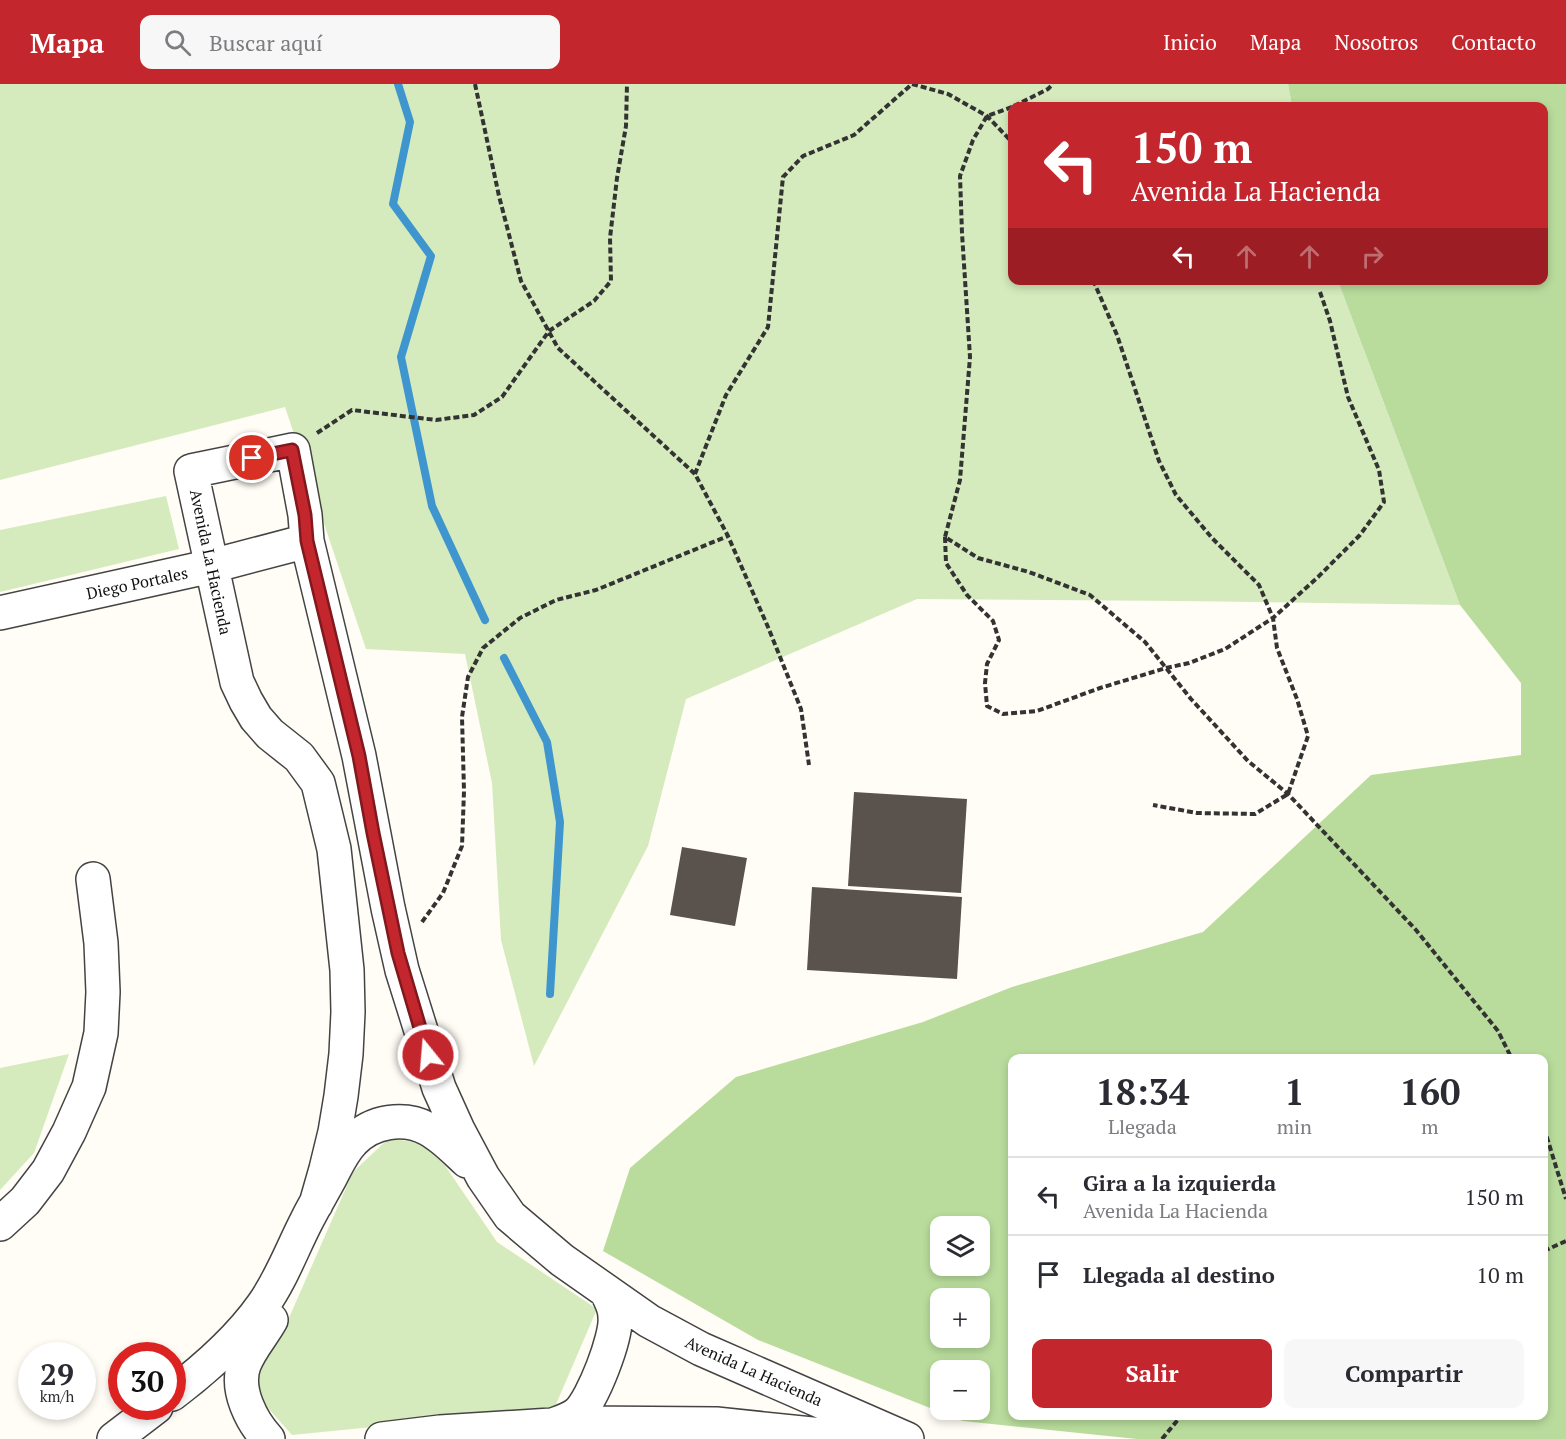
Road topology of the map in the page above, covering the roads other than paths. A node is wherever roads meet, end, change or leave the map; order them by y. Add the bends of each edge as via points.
1 (307, 541) junction
2 (212, 566) junction
3 (0, 613) edge
4 (359, 756) junction
5 (299, 757) junction
6 (93, 879) dead end
7 (483, 1177) junction
8 (316, 1204) junction
9 (0, 1224) edge
10 (283, 1273) junction
11 (606, 1291) junction
12 (186, 1384) edge
13 (139, 1420) edge
14 (551, 1425) junction
15 (114, 1439) edge
16 (268, 1439) edge
17 (382, 1439) edge
18 (861, 1439) edge
19 (908, 1439) edge

1 - 2 street, Diego Portales
1 - 2 street, Avenida La Hacienda via 292,450 191,471
1 - 4 street, Avenida La Hacienda
2 - 3 street, Diego Portales
2 - 5 street, Avenida La Hacienda via 237,682 256,718
4 - 5 street, Avenida La Hacienda via 319,764
4 - 7 street, Avenida La Hacienda via 398,953 439,1088
5 - 8 street, Avenida La Hacienda via 318,783 334,849 347,970 341,1096
6 - 9 street via 103,992 101,1033 89,1088 48,1171 25,1201
7 - 8 street, Avenida La Hacienda via 430,1130 391,1122 370,1129 352,1142
7 - 11 street, Avenida La Hacienda via 510,1216
8 - 10 street, Avenida La Hacienda
10 - 12 street, Avenida La Hacienda via 263,1306 237,1336
10 - 16 street, Avenida La Hacienda via 281,1299 243,1368 246,1403
11 - 14 street, Avenida La Hacienda via 616,1320 600,1372 587,1402 577,1414
11 - 19 street, Avenida La Hacienda via 649,1321 701,1349
13 - 15 street
14 - 17 street, Avenida La Hacienda
14 - 18 street, Avenida La Hacienda via 716,1424

